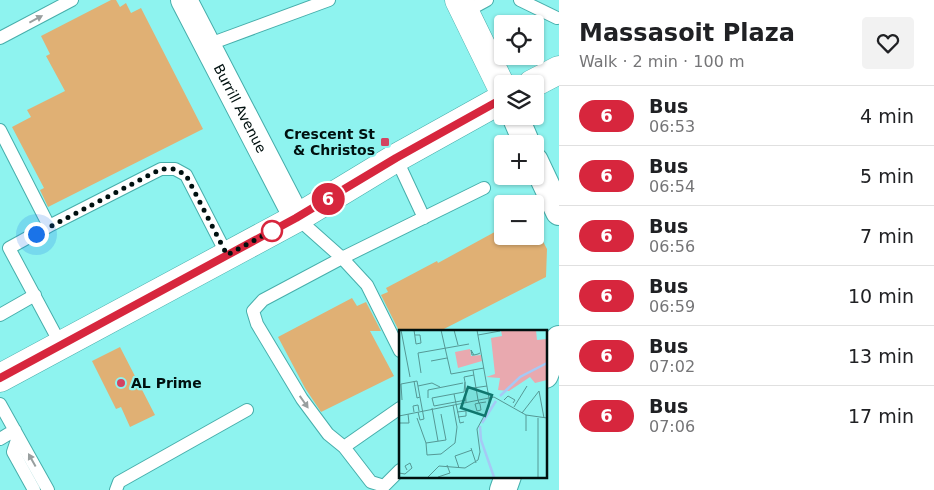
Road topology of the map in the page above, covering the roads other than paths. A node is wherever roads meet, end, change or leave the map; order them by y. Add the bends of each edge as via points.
1 (72, 0) edge
2 (184, 0) edge
3 (329, 0) edge
4 (520, 0) edge
5 (470, 4) edge
6 (558, 20) edge
7 (0, 38) edge
8 (207, 45) junction
9 (497, 75) edge
10 (494, 103) edge
11 (0, 130) edge
12 (396, 158) junction
13 (544, 180) edge
14 (484, 188) dead end
15 (559, 212) edge
16 (296, 218) junction
17 (424, 218) junction
18 (49, 226) junction
19 (227, 255) junction
20 (342, 258) junction
21 (35, 295) junction
22 (0, 315) edge
23 (559, 339) edge
24 (61, 345) junction
25 (399, 349) edge
26 (546, 372) edge
27 (0, 378) edge
28 (0, 404) edge
29 (399, 409) edge
30 (247, 410) dead end
31 (17, 433) junction
32 (0, 439) edge
33 (344, 447) junction
34 (399, 471) edge
35 (34, 490) edge
36 (48, 490) edge
37 (116, 490) edge

7 -> 1 lane
2 - 8 street, Burrill Avenue
3 - 8 lane
4 - 6 lane
5 - 9 main road
8 - 16 street, Burrill Avenue
10 - 12 main road
11 - 18 lane
12 - 16 main road
12 - 17 lane
13 - 15 street
14 - 17 lane
16 - 19 main road
16 - 20 lane
17 - 20 lane
18 - 19 lane via 161,169 175,169 186,175
18 - 21 lane via 9,248
19 - 24 main road
20 - 25 lane via 367,285
20 -> 33 lane via 263,300 253,311 257,324 302,399 328,434
21 - 22 lane
21 - 24 lane
23 - 26 street
24 - 27 main road
28 - 31 lane
29 - 33 lane
30 - 37 lane via 119,482
31 - 32 lane
31 - 35 lane via 13,452
36 -> 31 lane
33 - 34 lane via 371,482 384,486

